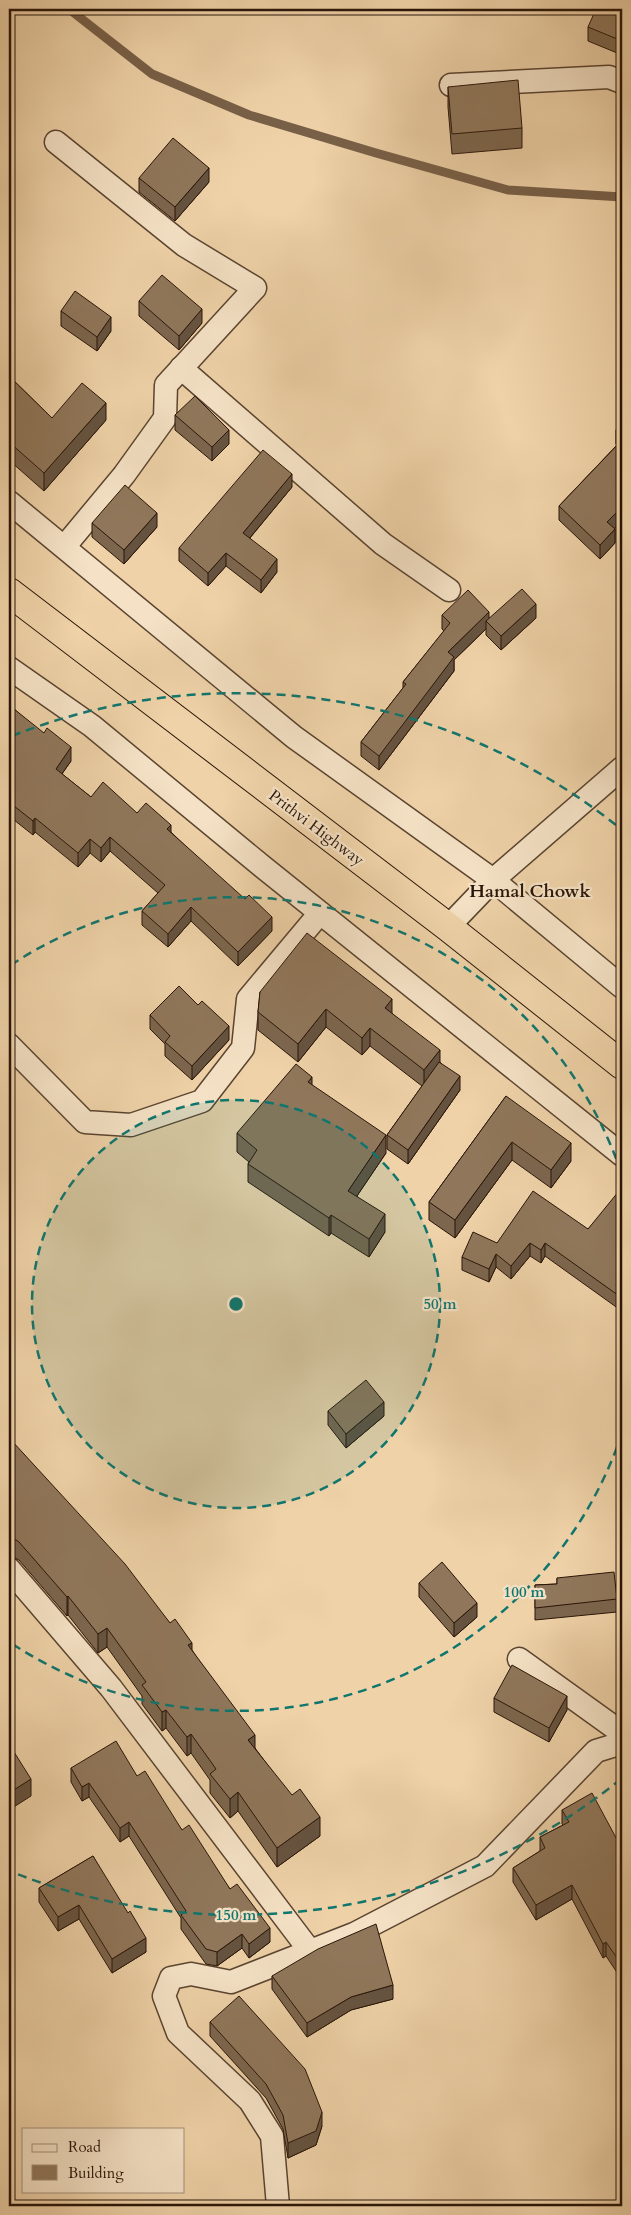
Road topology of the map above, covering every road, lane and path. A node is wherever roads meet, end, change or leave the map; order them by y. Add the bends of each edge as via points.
1 (622, 82) edge
2 (451, 85) edge
3 (56, 142) dead end
4 (181, 368) junction
5 (9, 502) edge
6 (64, 546) junction
7 (449, 590) dead end
8 (9, 592) edge
9 (9, 668) edge
10 (622, 768) edge
11 (493, 880) junction
12 (320, 913) junction
13 (448, 927) junction
14 (622, 987) edge
15 (9, 1045) edge
16 (622, 1065) edge
17 (622, 1155) edge
18 (9, 1569) edge
19 (519, 1659) dead end
20 (622, 1733) edge
21 (622, 1744) edge
22 (310, 1951) junction
23 (278, 2206) edge

1 - 2 street via 609,77
3 - 4 street via 184,245 255,288
4 - 6 street via 166,385 165,418 124,475
4 - 7 street via 383,544
5 - 6 street
6 - 11 street via 294,737
8 - 13 highway, Prithvi Highway
9 - 12 street via 92,726
10 - 11 street
11 - 13 street
11 - 14 street
12 - 15 street via 248,999 244,1048 202,1101 131,1125 85,1122
12 - 17 street
13 - 16 highway, Prithvi Highway
18 - 22 street via 111,1688
19 - 20 street
21 - 22 street via 596,1751 485,1866 354,1934
22 - 23 street via 231,1982 191,1974 170,1978 164,1996 178,2033 250,2101 272,2136

